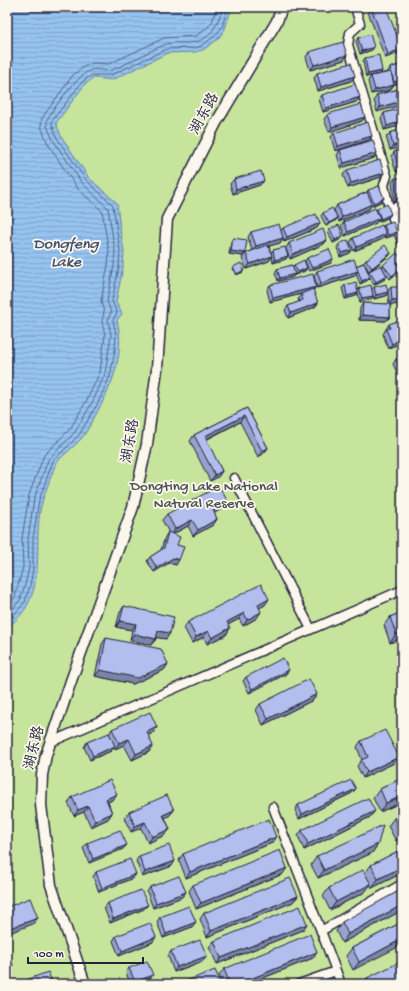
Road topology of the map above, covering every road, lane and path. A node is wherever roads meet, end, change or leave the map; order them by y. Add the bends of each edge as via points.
1 (282, 7) edge
2 (355, 7) edge
3 (402, 206) edge
4 (389, 208) junction
5 (402, 241) edge
6 (234, 478) dead end
7 (402, 590) edge
8 (311, 629) junction
9 (51, 742) junction
10 (273, 807) dead end
11 (400, 885) edge
12 (402, 894) edge
13 (321, 931) junction
14 (336, 971) junction
15 (85, 984) edge
16 (299, 984) edge
17 (341, 984) edge

1 - 9 street, 湖东路 via 277,21 216,123 167,219 157,369 148,444 133,507
2 - 4 street via 360,24 350,33 348,45 387,176 384,185
3 - 4 street
4 - 5 street
6 - 8 street
7 - 8 street
8 - 9 street
9 - 15 street, 湖东路 via 42,775 41,805 51,885
10 - 13 street
11 - 12 street
11 - 13 street
13 - 14 street
14 - 16 street
14 - 17 street

